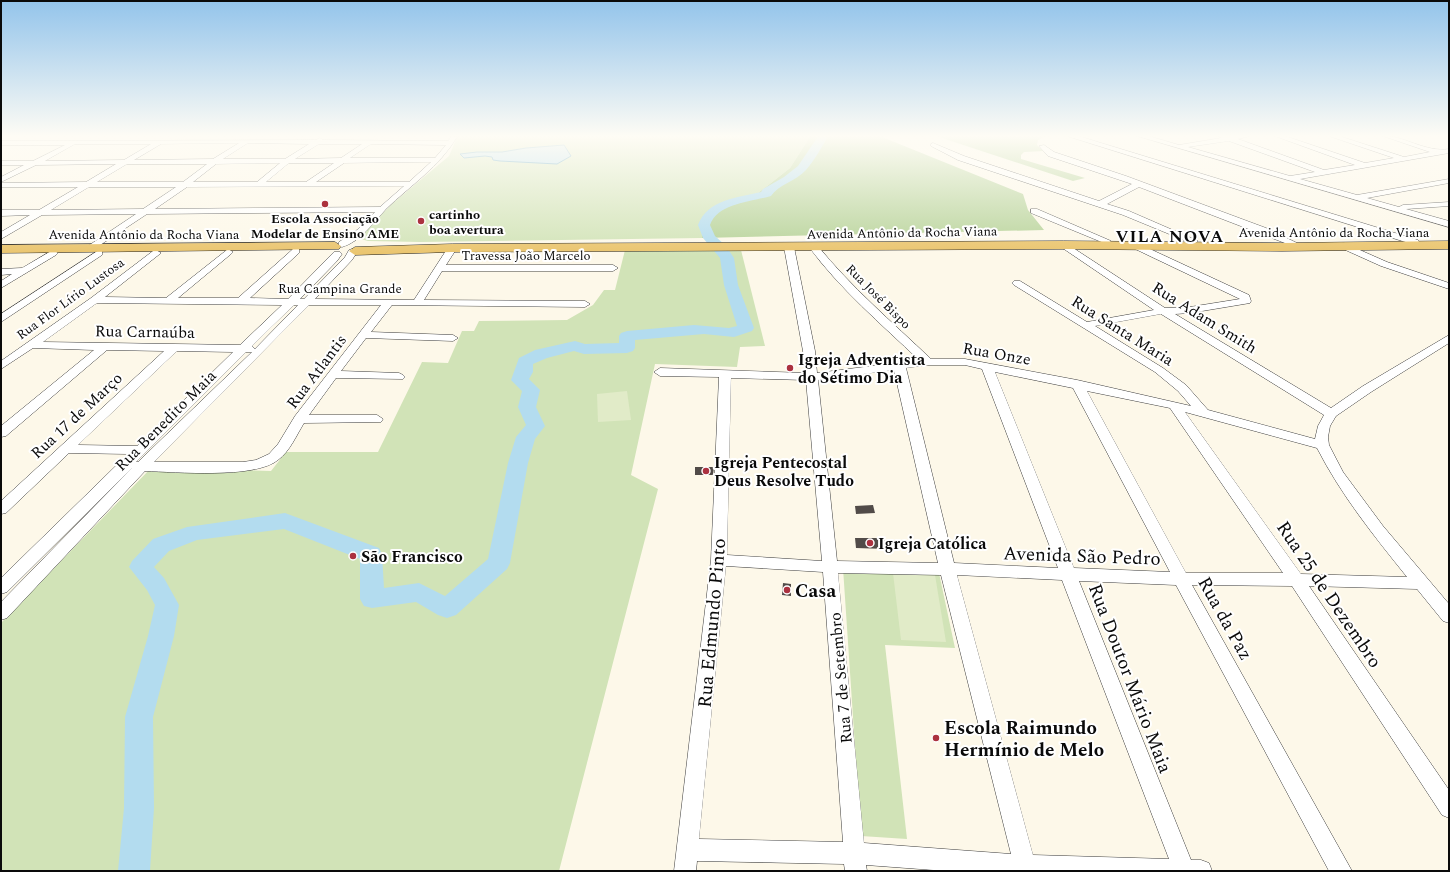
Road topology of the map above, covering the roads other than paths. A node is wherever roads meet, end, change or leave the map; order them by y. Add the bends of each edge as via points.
1 (103, 176) edge
2 (196, 176) edge
3 (269, 176) edge
4 (321, 176) edge
5 (419, 176) edge
6 (1015, 176) edge
7 (1114, 176) edge
8 (1199, 176) edge
9 (1282, 176) edge
10 (1303, 176) edge
11 (1290, 178) junction
12 (1449, 181) edge
13 (186, 184) junction
14 (259, 184) junction
15 (308, 184) junction
16 (410, 184) junction
17 (1138, 184) junction
18 (1, 185) edge
19 (87, 185) junction
20 (1357, 198) junction
21 (1100, 204) junction
22 (1449, 204) edge
23 (1393, 208) junction
24 (382, 209) junction
25 (147, 211) junction
26 (1034, 211) dead end
27 (42, 212) junction
28 (1, 213) edge
29 (1449, 224) edge
30 (1, 236) edge
31 (1107, 241) junction
32 (1194, 241) junction
33 (1449, 241) edge
34 (1415, 242) junction
35 (1293, 243) junction
36 (356, 245) junction
37 (1064, 245) junction
38 (1134, 245) junction
39 (1449, 245) edge
40 (666, 246) junction
41 (725, 246) junction
42 (1344, 246) junction
43 (789, 247) junction
44 (814, 247) junction
45 (452, 248) junction
46 (1, 249) edge
47 (336, 249) junction
48 (95, 250) junction
49 (296, 251) junction
50 (228, 252) junction
51 (1, 253) edge
52 (53, 253) junction
53 (156, 253) junction
54 (440, 268) junction
55 (613, 268) dead end
56 (25, 270) junction
57 (1, 272) edge
58 (1017, 283) dead end
59 (1, 285) edge
60 (1449, 286) edge
61 (95, 300) junction
62 (168, 301) junction
63 (240, 302) junction
64 (292, 302) junction
65 (306, 302) junction
66 (389, 302) junction
67 (417, 303) junction
68 (585, 304) dead end
69 (1, 310) edge
70 (14, 310) junction
71 (1163, 311) junction
72 (1, 319) edge
73 (1086, 324) junction
74 (362, 335) junction
75 (453, 338) dead end
76 (1449, 338) edge
77 (29, 345) junction
78 (104, 347) junction
79 (175, 347) junction
80 (245, 349) junction
81 (260, 349) junction
82 (928, 362) junction
83 (899, 365) junction
84 (1, 366) edge
85 (988, 367) junction
86 (660, 372) dead end
87 (333, 374) junction
88 (725, 375) junction
89 (399, 377) dead end
90 (812, 377) junction
91 (1077, 384) junction
92 (1174, 405) junction
93 (1203, 412) junction
94 (1331, 414) junction
95 (299, 419) junction
96 (377, 419) dead end
97 (1, 433) edge
98 (1322, 445) junction
99 (64, 449) junction
100 (142, 450) junction
101 (127, 465) junction
102 (142, 466) junction
103 (1, 509) edge
104 (719, 560) junction
105 (830, 567) junction
106 (947, 569) junction
107 (1068, 574) junction
108 (1181, 579) junction
109 (1297, 581) junction
110 (1421, 582) junction
111 (1, 588) edge
112 (1, 613) edge
113 (1449, 616) edge
114 (1449, 808) edge
115 (687, 861) edge
116 (855, 862) edge
117 (1026, 868) edge
118 (1193, 870) edge
119 (1341, 871) edge

1 - 19 street
2 - 13 street
3 - 14 street
4 - 15 street
5 - 16 street, Rua Benedito Maia
6 - 21 street
7 - 17 street
8 - 34 street
9 - 11 street
10 - 11 street
11 - 20 street
12 - 20 street
13 - 14 street
13 - 19 street
13 - 25 street
14 - 15 street
15 - 16 street
16 - 24 street, Rua Benedito Maia
17 - 21 street
17 - 35 street
18 - 19 street
19 - 27 street
20 - 23 street
21 - 32 street
22 - 23 street
23 - 29 street
24 - 25 street
24 - 36 street, Rua Benedito Maia
25 - 27 street
25 - 48 street
26 - 31 street
27 - 28 street
27 - 30 street
31 - 32 main road, Avenida Antônio da Rocha Viana
31 - 41 main road, Avenida Antônio da Rocha Viana
32 - 35 main road, Avenida Antônio da Rocha Viana
33 - 34 main road, Avenida Antônio da Rocha Viana
34 - 35 main road, Avenida Antônio da Rocha Viana
36 - 40 main road, Avenida Antônio da Rocha Viana
36 - 45 main road, Avenida Antônio da Rocha Viana
36 - 47 main road
36 - 65 street, Rua Benedito Maia via 349,258
37 - 38 main road, Avenida Antônio da Rocha Viana
37 - 44 main road, Avenida Antônio da Rocha Viana
37 - 71 street, Rua Adam Smith
38 - 42 main road, Avenida Antônio da Rocha Viana
38 - 71 street via 1247,299 1211,307
39 - 42 main road, Avenida Antônio da Rocha Viana
40 - 41 main road, Avenida Antônio da Rocha Viana
40 - 45 main road, Avenida Antônio da Rocha Viana
41 - 43 main road, Avenida Antônio da Rocha Viana
42 - 60 street via 1368,258
43 - 44 main road, Avenida Antônio da Rocha Viana
43 - 90 street, Rua 7 de Setembro
44 - 82 street, Rua José Bispo via 872,310
45 - 54 street
46 - 48 main road, Avenida Antônio da Rocha Viana
47 - 48 main road, Avenida Antônio da Rocha Viana
47 - 49 main road, Avenida Antônio da Rocha Viana
47 - 64 street, Rua Benedito Maia via 334,259
48 - 52 main road, Avenida Antônio da Rocha Viana
48 - 53 main road, Avenida Antônio da Rocha Viana
48 - 70 street
49 - 50 main road, Avenida Antônio da Rocha Viana
49 - 63 street
50 - 53 main road, Avenida Antônio da Rocha Viana
50 - 62 street
51 - 52 main road, Avenida Antônio da Rocha Viana
52 - 56 street
53 - 61 street, Rua Flor Lírio Lustosa
54 - 55 street, Travessa João Marcelo
54 - 67 street
56 - 57 street
56 - 59 street
58 - 73 street, Rua Santa Maria
61 - 62 street, Rua Campina Grande
61 - 77 street, Rua Flor Lírio Lustosa
62 - 63 street, Rua Campina Grande
63 - 64 street, Rua Campina Grande
64 - 65 street, Rua Campina Grande
64 - 80 street, Rua Benedito Maia
65 - 66 street, Rua Campina Grande
65 - 81 street, Rua Benedito Maia
66 - 67 street, Rua Campina Grande
66 - 74 street, Rua Atlantis
67 - 68 street, Rua Campina Grande
69 - 70 street
70 - 72 street
71 - 73 street
71 - 94 street, Rua Adam Smith
73 - 93 street, Rua Santa Maria via 1159,370 1182,388
74 - 75 street
74 - 87 street, Rua Atlantis
76 - 94 street via 1366,389
77 - 78 street, Rua Carnaúba
77 - 84 street, Rua Flor Lírio Lustosa
78 - 79 street, Rua Carnaúba
78 - 97 street
79 - 80 street, Rua Carnaúba
79 - 99 street, Rua 17 de Março
80 - 81 street, Rua Carnaúba
80 - 100 street, Rua Benedito Maia
81 - 102 street, Rua Benedito Maia
82 - 83 street, Rua Onze
82 - 85 street, Rua Onze via 958,362
83 - 90 street, Rua Onze
83 - 106 street
85 - 91 street, Rua Onze
85 - 107 street, Rua Doutor Mário Maia
86 - 88 street, Rua Onze
87 - 89 street
87 - 95 street, Rua Atlantis
88 - 90 street, Rua Onze
88 - 104 street, Rua Edmundo Pinto
90 - 105 street, Rua 7 de Setembro
91 - 92 street, Rua Onze
91 - 108 street, Rua da Paz
92 - 93 street, Rua Onze
92 - 109 street, Rua 25 de Dezembro
93 - 98 street, Rua Onze
94 - 98 street via 1324,426
95 - 96 street
95 - 102 street, Rua Atlantis via 286,441 269,460 240,467
98 - 110 street via 1337,474
99 - 100 street
99 - 103 street, Rua 17 de Março
100 - 101 street, Rua Benedito Maia
101 - 102 street
101 - 111 street, Rua Benedito Maia
102 - 112 street, Rua Benedito Maia
104 - 105 street, Avenida São Pedro
104 - 115 street, Rua Edmundo Pinto
105 - 106 street, Avenida São Pedro
105 - 116 street, Rua 7 de Setembro
106 - 107 street, Avenida São Pedro
106 - 117 street
107 - 108 street, Avenida São Pedro
107 - 118 street, Rua Doutor Mário Maia
108 - 109 street, Avenida São Pedro
108 - 119 street, Rua da Paz
109 - 110 street, Avenida São Pedro
109 - 114 street, Rua 25 de Dezembro
110 - 113 street
115 - 116 street
116 - 117 street
117 - 118 street

